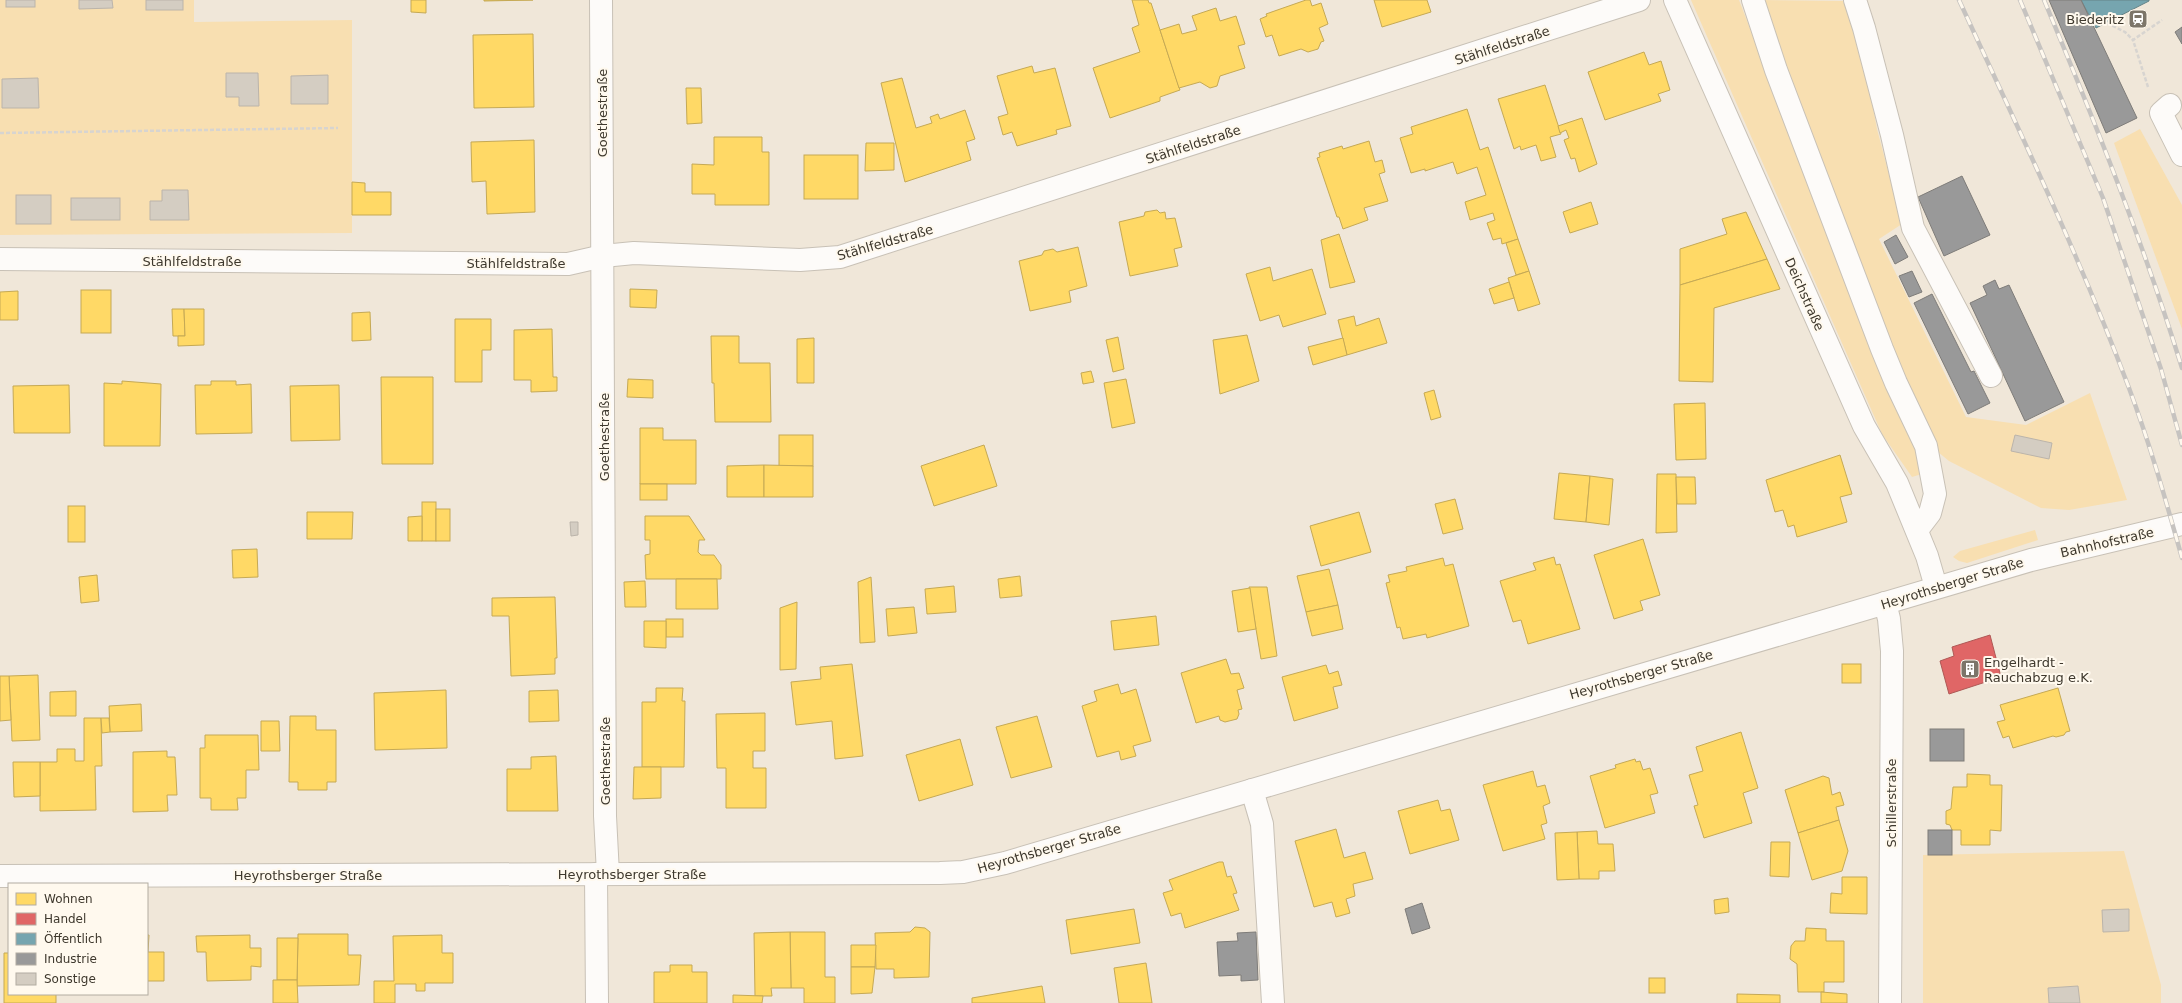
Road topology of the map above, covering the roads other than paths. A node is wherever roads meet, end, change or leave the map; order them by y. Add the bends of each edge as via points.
1 (601, 0) edge
2 (1639, 0) edge
3 (1675, 0) edge
4 (1753, 0) edge
5 (1855, 0) edge
6 (2166, 109) road end
7 (2182, 155) edge
8 (603, 256) junction
9 (0, 259) edge
10 (1991, 376) dead end
11 (2182, 524) edge
12 (1917, 530) junction
13 (2031, 560) joint
14 (1936, 587) junction
15 (1885, 603) junction
16 (1252, 790) junction
17 (602, 874) junction
18 (0, 876) edge
19 (597, 1003) edge
20 (1273, 1003) edge
21 (1890, 1003) edge

1 - 8 street, Goethestraße
2 - 8 street, Stählfeldstraße via 840,257 800,260 634,253
3 - 12 street, Deichstraße via 1864,426 1889,466
4 - 12 street via 1776,70 1876,335 1926,446 1935,494 1930,513
5 - 10 street via 1892,135 1912,228
6 - 7 street
8 - 9 street, Stählfeldstraße via 568,264
8 - 17 street, Goethestraße via 605,816
11 - 13 street, Bahnhofstraße
12 - 14 street, Deichstraße
13 - 14 street, Heyrothsberger Straße
14 - 15 street, Heyrothsberger Straße
15 - 16 street, Heyrothsberger Straße
15 - 21 street, Schillerstraße via 1892,644
16 - 17 street, Heyrothsberger Straße via 1006,863 963,872
16 - 20 street via 1262,824
17 - 18 street, Heyrothsberger Straße
17 - 19 street, Goethestraße

